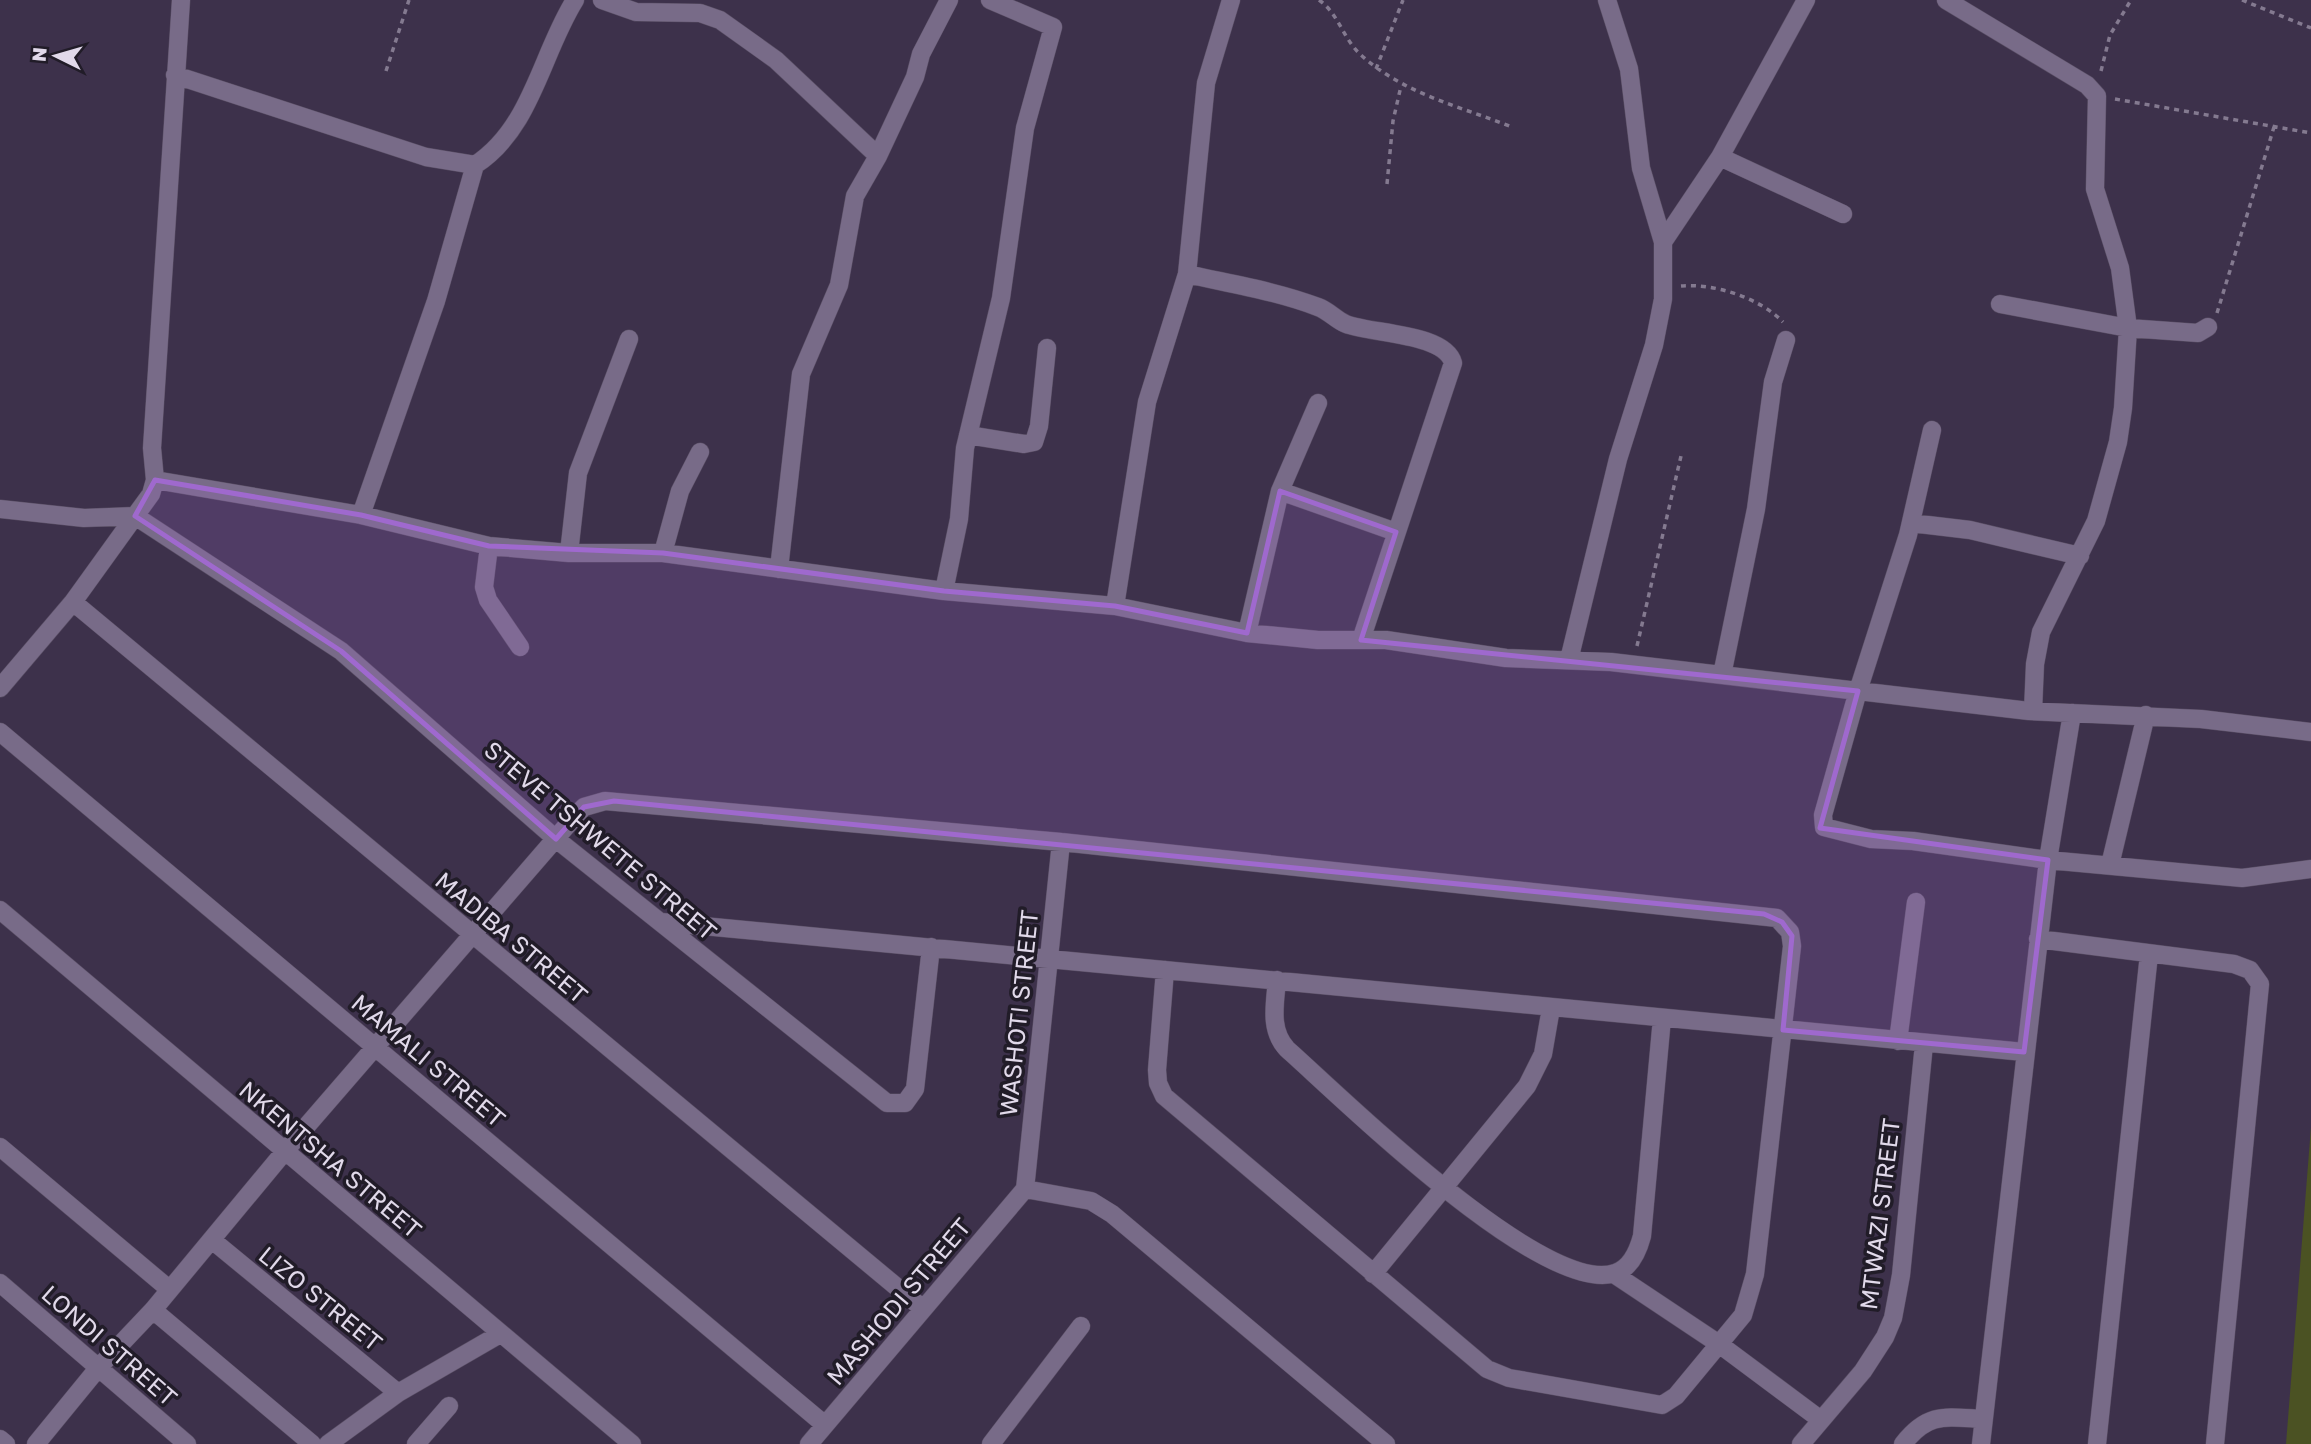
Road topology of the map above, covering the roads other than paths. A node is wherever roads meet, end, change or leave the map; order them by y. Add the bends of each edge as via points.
1 (181, 0) edge
2 (575, 0) edge
3 (602, 0) edge
4 (949, 0) edge
5 (990, 0) edge
6 (1231, 0) edge
7 (1607, 0) edge
8 (1806, 0) edge
9 (1946, 0) edge
10 (175, 75) junction
11 (878, 156) junction
12 (1720, 158) junction
13 (475, 165) junction
14 (1843, 214) dead end
15 (1663, 242) junction
16 (1187, 274) junction
17 (2000, 304) dead end
18 (2208, 327) road end
19 (2128, 328) junction
20 (629, 339) dead end
21 (1786, 340) road end
22 (1047, 348) dead end
23 (1318, 402) dead end
24 (1932, 430) dead end
25 (968, 435) junction
26 (700, 452) dead end
27 (155, 480) junction
28 (1280, 491) junction
29 (0, 509) edge
30 (361, 515) junction
31 (135, 516) junction
32 (1911, 523) junction
33 (1396, 532) junction
34 (489, 546) junction
35 (569, 554) junction
36 (663, 554) junction
37 (2080, 556) junction
38 (779, 569) junction
39 (944, 591) junction
40 (73, 602) junction
41 (1115, 606) junction
42 (1247, 633) junction
43 (1361, 640) junction
44 (520, 647) dead end
45 (1569, 660) junction
46 (1722, 675) junction
47 (0, 688) edge
48 (1858, 691) junction
49 (2033, 711) junction
50 (2072, 712) junction
51 (2146, 715) junction
52 (0, 732) edge
53 (2311, 732) edge
54 (556, 839) junction
55 (1061, 842) junction
56 (2048, 860) junction
57 (2110, 865) junction
58 (2311, 869) edge
59 (1916, 902) dead end
60 (0, 910) edge
61 (661, 922) junction
62 (471, 936) junction
63 (2038, 939) junction
64 (931, 947) junction
65 (2149, 954) junction
66 (1048, 958) junction
67 (1165, 970) junction
68 (1277, 980) junction
69 (1551, 1009) junction
70 (1662, 1018) junction
71 (1783, 1030) junction
72 (1898, 1041) junction
73 (1924, 1044) junction
74 (376, 1047) junction
75 (2024, 1052) junction
76 (0, 1147) edge
77 (285, 1151) junction
78 (1444, 1188) junction
79 (1025, 1189) junction
80 (212, 1240) junction
81 (1373, 1274) junction
82 (1614, 1274) junction
83 (0, 1283) edge
84 (169, 1289) junction
85 (922, 1308) junction
86 (153, 1310) junction
87 (1081, 1326) dead end
88 (500, 1334) junction
89 (1719, 1344) junction
90 (99, 1367) junction
91 (398, 1393) junction
92 (449, 1406) dead end
93 (1982, 1419) junction
94 (1821, 1420) junction
95 (825, 1425) junction
96 (0, 1439) edge
97 (6, 1444) edge
98 (36, 1444) edge
99 (187, 1444) edge
100 (312, 1444) edge
101 (328, 1444) edge
102 (416, 1444) edge
103 (632, 1444) edge
104 (809, 1444) edge
105 (991, 1444) edge
106 (1386, 1444) edge
107 (1801, 1444) edge
108 (1903, 1444) edge
109 (1981, 1444) edge
110 (2097, 1444) edge
111 (2215, 1444) edge

1 - 10 street
2 - 13 street via 525,106 488,158
3 - 11 street via 636,12 700,13 720,20 776,60
4 - 11 street
5 - 25 street via 1053,27 1031,100 1001,298
6 - 16 street via 1206,83
7 - 15 street via 1629,69 1641,168
8 - 12 street
9 - 19 street via 2087,85 2097,96 2095,189 2120,268
10 - 13 street via 426,157
10 - 27 street via 152,448
11 - 38 street via 855,196 839,285 801,374
12 - 14 street
12 - 15 street
13 - 30 street via 436,301
15 - 45 street via 1664,287 1654,345 1618,459
16 - 33 street via 1282,295 1320,308 1346,324 1402,335 1448,352 1453,363
16 - 41 street via 1147,401
17 - 19 street
18 - 19 street via 2199,333
19 - 37 street via 2118,442 2096,521
20 - 35 street via 578,473
21 - 46 street via 1773,382 1756,509
22 - 25 street via 1034,442
23 - 28 street
24 - 32 street
25 - 39 street via 957,532
26 - 36 street via 680,491
27 - 30 street
27 - 31 street via 152,494
28 - 33 street
28 - 42 street
29 - 31 street via 83,518
30 - 34 street
31 - 40 street
31 - 54 street, STEVE TSHWETE STREET via 341,651
32 - 37 street via 1970,530
32 - 48 street
33 - 43 street
34 - 35 street
34 - 44 street via 484,587
35 - 36 street
36 - 38 street
37 - 49 street via 2041,632
38 - 39 street
39 - 41 street
40 - 47 street
40 - 62 street, MADIBA STREET
41 - 42 street
42 - 43 street
43 - 45 street via 1506,658
45 - 46 street
46 - 48 street
48 - 49 street
48 - 56 street via 1822,819 1825,827 1871,839
49 - 50 street
50 - 51 street
50 - 56 street
51 - 53 street
51 - 57 street
52 - 74 street, MAMALI STREET
54 - 55 street via 584,807 605,801
54 - 61 street, STEVE TSHWETE STREET
54 - 62 street
55 - 66 street, WASHOTI STREET
55 - 71 street via 1770,915 1792,936
56 - 57 street
56 - 63 street
57 - 58 street via 2242,878
59 - 72 street
60 - 77 street, NKENTSHA STREET
61 - 64 street
61 - 64 street, STEVE TSHWETE STREET via 880,1100 892,1105 905,1103 915,1089
62 - 74 street
62 - 85 street, MADIBA STREET
63 - 65 street
63 - 75 street
64 - 66 street
65 - 110 street
65 - 111 street via 2240,966 2257,978 2261,992
66 - 67 street
66 - 79 street, WASHOTI STREET
67 - 68 street
67 - 81 street via 1157,1070 1164,1096
68 - 69 street
68 - 78 street via 1274,1020 1281,1043
69 - 70 street
69 - 78 street via 1537,1070
70 - 71 street
70 - 82 street via 1642,1236 1632,1260
71 - 72 street
71 - 89 street via 1752,1292 1743,1315
72 - 73 street
73 - 75 street
73 - 94 street, MTWAZI STREET via 1893,1318 1869,1363
74 - 77 street
74 - 95 street, MAMALI STREET
75 - 93 street
76 - 84 street
77 - 80 street
77 - 88 street, NKENTSHA STREET
78 - 81 street
78 - 82 street via 1557,1265 1588,1274
79 - 85 street, MASHODI STREET
79 - 106 street via 1091,1201 1112,1214
80 - 84 street
80 - 91 street, LIZO STREET
81 - 89 street via 1476,1362 1509,1378 1662,1405 1676,1396
82 - 89 street
83 - 90 street, LONDI STREET
84 - 86 street
85 - 95 street, MASHODI STREET
86 - 90 street
86 - 100 street
87 - 105 street
88 - 91 street
88 - 103 street, NKENTSHA STREET
89 - 94 street
90 - 98 street
90 - 99 street, LONDI STREET
91 - 101 street
92 - 102 street
93 - 108 street via 1934,1419 1919,1426
93 - 109 street
94 - 107 street, MTWAZI STREET
95 - 104 street, MASHODI STREET
96 - 97 street

